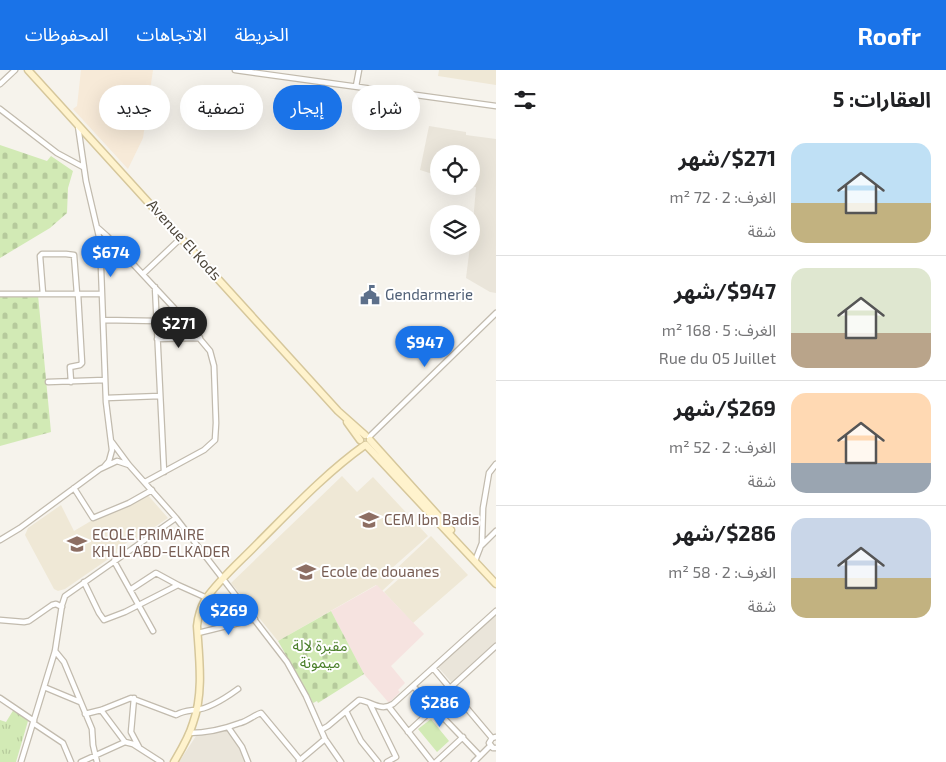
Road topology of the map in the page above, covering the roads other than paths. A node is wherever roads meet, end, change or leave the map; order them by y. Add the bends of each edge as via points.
1 (14, 70) edge
2 (235, 70) edge
3 (359, 70) edge
4 (30, 71) edge
5 (252, 71) edge
6 (0, 84) edge
7 (352, 85) edge
8 (356, 85) edge
9 (420, 95) edge
10 (496, 106) edge
11 (0, 109) edge
12 (77, 123) junction
13 (83, 167) junction
14 (98, 228) junction
15 (182, 238) junction
16 (143, 274) junction
17 (155, 287) junction
18 (0, 294) edge
19 (43, 294) junction
20 (77, 294) junction
21 (101, 294) junction
22 (496, 313) edge
23 (102, 320) junction
24 (157, 321) junction
25 (200, 338) junction
26 (157, 339) junction
27 (105, 380) junction
28 (48, 382) dead end
29 (71, 382) junction
30 (160, 396) junction
31 (106, 398) junction
32 (109, 437) junction
33 (365, 440) junction
34 (496, 464) edge
35 (128, 465) junction
36 (104, 467) junction
37 (164, 472) junction
38 (146, 482) junction
39 (74, 488) junction
40 (152, 490) junction
41 (176, 518) junction
42 (496, 531) edge
43 (0, 540) edge
44 (481, 546) junction
45 (476, 559) junction
46 (114, 561) junction
47 (224, 578) junction
48 (496, 578) edge
49 (84, 582) junction
50 (178, 584) junction
51 (496, 584) edge
52 (130, 590) junction
53 (207, 598) junction
54 (139, 606) junction
55 (62, 607) junction
56 (496, 610) edge
57 (255, 619) junction
58 (0, 620) edge
59 (153, 631) dead end
60 (198, 633) junction
61 (496, 646) edge
62 (54, 651) junction
63 (433, 668) junction
64 (413, 686) junction
65 (44, 687) junction
66 (450, 688) junction
67 (238, 689) dead end
68 (0, 698) edge
69 (134, 698) junction
70 (80, 702) junction
71 (370, 704) junction
72 (389, 707) junction
73 (434, 708) junction
74 (101, 710) junction
75 (196, 710) junction
76 (346, 711) junction
77 (86, 714) junction
78 (33, 722) junction
79 (228, 727) junction
80 (321, 730) junction
81 (408, 732) junction
82 (189, 733) junction
83 (463, 737) junction
84 (494, 737) edge
85 (325, 738) junction
86 (125, 742) junction
87 (490, 746) junction
88 (139, 747) junction
89 (496, 748) edge
90 (95, 755) junction
91 (480, 756) junction
92 (396, 757) junction
93 (299, 761) edge
94 (21, 762) edge
95 (71, 762) edge
96 (81, 762) edge
97 (97, 762) edge
98 (162, 762) edge
99 (174, 762) edge
100 (248, 762) edge
101 (341, 762) edge
102 (378, 762) edge
103 (387, 762) edge
104 (399, 762) edge
105 (432, 762) edge
106 (436, 762) edge
107 (474, 762) edge

1 - 6 street
2 - 5 street
3 - 8 street
4 - 12 main road, Avenue El Kods
5 - 7 street
9 - 10 street
11 - 13 street via 57,153
12 - 13 street
12 - 15 main road, Avenue El Kods
13 - 14 street
14 - 16 street
14 - 21 street
15 - 16 street
15 - 33 main road, Avenue El Kods
16 - 17 street
17 - 24 street
17 - 25 street
18 - 19 street
19 - 20 street
19 - 20 street via 40,255 66,254 74,255
20 - 21 street
20 - 29 street via 82,363 70,367
21 - 23 street
22 - 33 street
23 - 24 street
23 - 27 street
24 - 26 street
25 - 26 street
25 - 37 street via 210,351 214,366 216,437 212,445
26 - 30 street
27 - 29 street
27 - 31 street
28 - 29 street
30 - 31 street
30 - 37 street
31 - 32 street
32 - 35 street
32 - 36 street via 112,453
33 - 45 main road, Avenue El Kods
33 - 47 main road
34 - 44 street via 488,476
35 - 36 street via 117,461
35 - 38 street
36 - 39 street
37 - 38 street
38 - 40 street
39 - 40 street via 93,518
39 - 43 street
40 - 41 street
41 - 46 street
41 - 47 street
42 - 44 street
44 - 45 street
45 - 48 main road, Avenue El Kods
45 - 51 main road, Avenue El Kods
46 - 49 street
46 - 52 street
47 - 53 main road
47 - 57 street
49 - 54 street via 104,620
49 - 55 street via 67,593
50 - 52 street via 156,573
50 - 53 street
50 - 54 street
52 - 54 street
53 - 60 main road via 198,617
54 - 59 street
55 - 58 street via 52,605 29,621
55 - 62 street
56 - 63 street
57 - 60 street
57 - 80 street via 287,662
60 - 75 main road
61 - 66 street
62 - 65 street
62 - 70 street via 64,662
63 - 64 street
63 - 66 street
64 - 72 street
64 - 73 street
65 - 70 street
65 - 78 street
66 - 84 street
67 - 75 street via 227,698
68 - 78 street
69 - 74 street
69 - 75 street via 173,715
69 - 88 street via 131,732
70 - 77 street
71 - 72 street
71 - 76 street via 359,700
71 - 92 street
72 - 81 street
73 - 81 street
73 - 83 street
74 - 77 street
74 - 86 street
75 - 82 main road
76 - 80 street
76 - 102 street via 361,741
77 - 90 street via 93,732
78 - 94 street
78 - 95 street via 62,743
79 - 82 street
79 - 93 street via 262,713
79 - 100 street
80 - 85 street
81 - 105 street
82 - 99 main road
83 - 91 street
83 - 106 street
84 - 87 street
85 - 93 street
85 - 101 street
86 - 88 street
86 - 90 street
87 - 89 street
87 - 91 street
88 - 98 street
90 - 96 street
90 - 97 street
91 - 107 street
92 - 103 street
92 - 104 street

